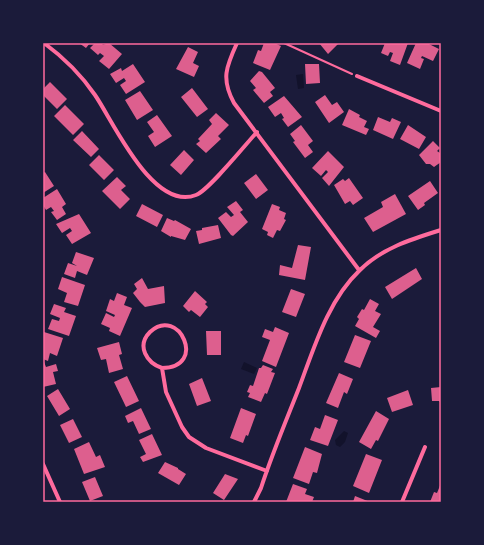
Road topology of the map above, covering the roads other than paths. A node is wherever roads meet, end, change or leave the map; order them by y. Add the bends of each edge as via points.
1 (44, 43) edge
2 (237, 43) edge
3 (357, 76) road end
4 (441, 111) edge
5 (257, 132) junction
6 (441, 230) edge
7 (359, 270) junction
8 (162, 368) junction
9 (425, 447) dead end
10 (43, 464) edge
11 (266, 471) junction
12 (60, 502) edge
13 (254, 502) edge
14 (402, 502) edge

1 - 5 street via 65,61 95,94 140,166 158,185 176,194 188,197 203,191
2 - 5 street via 227,69 226,86 234,103
3 - 4 street
5 - 7 street
6 - 7 street via 395,247
7 - 11 street via 330,312
8 - 8 street via 176,366 182,361 186,350 183,336 178,330 168,326 154,329 145,340 145,354 148,360
8 - 11 street via 166,392 189,437 206,448
9 - 14 street
10 - 12 street
11 - 13 street

